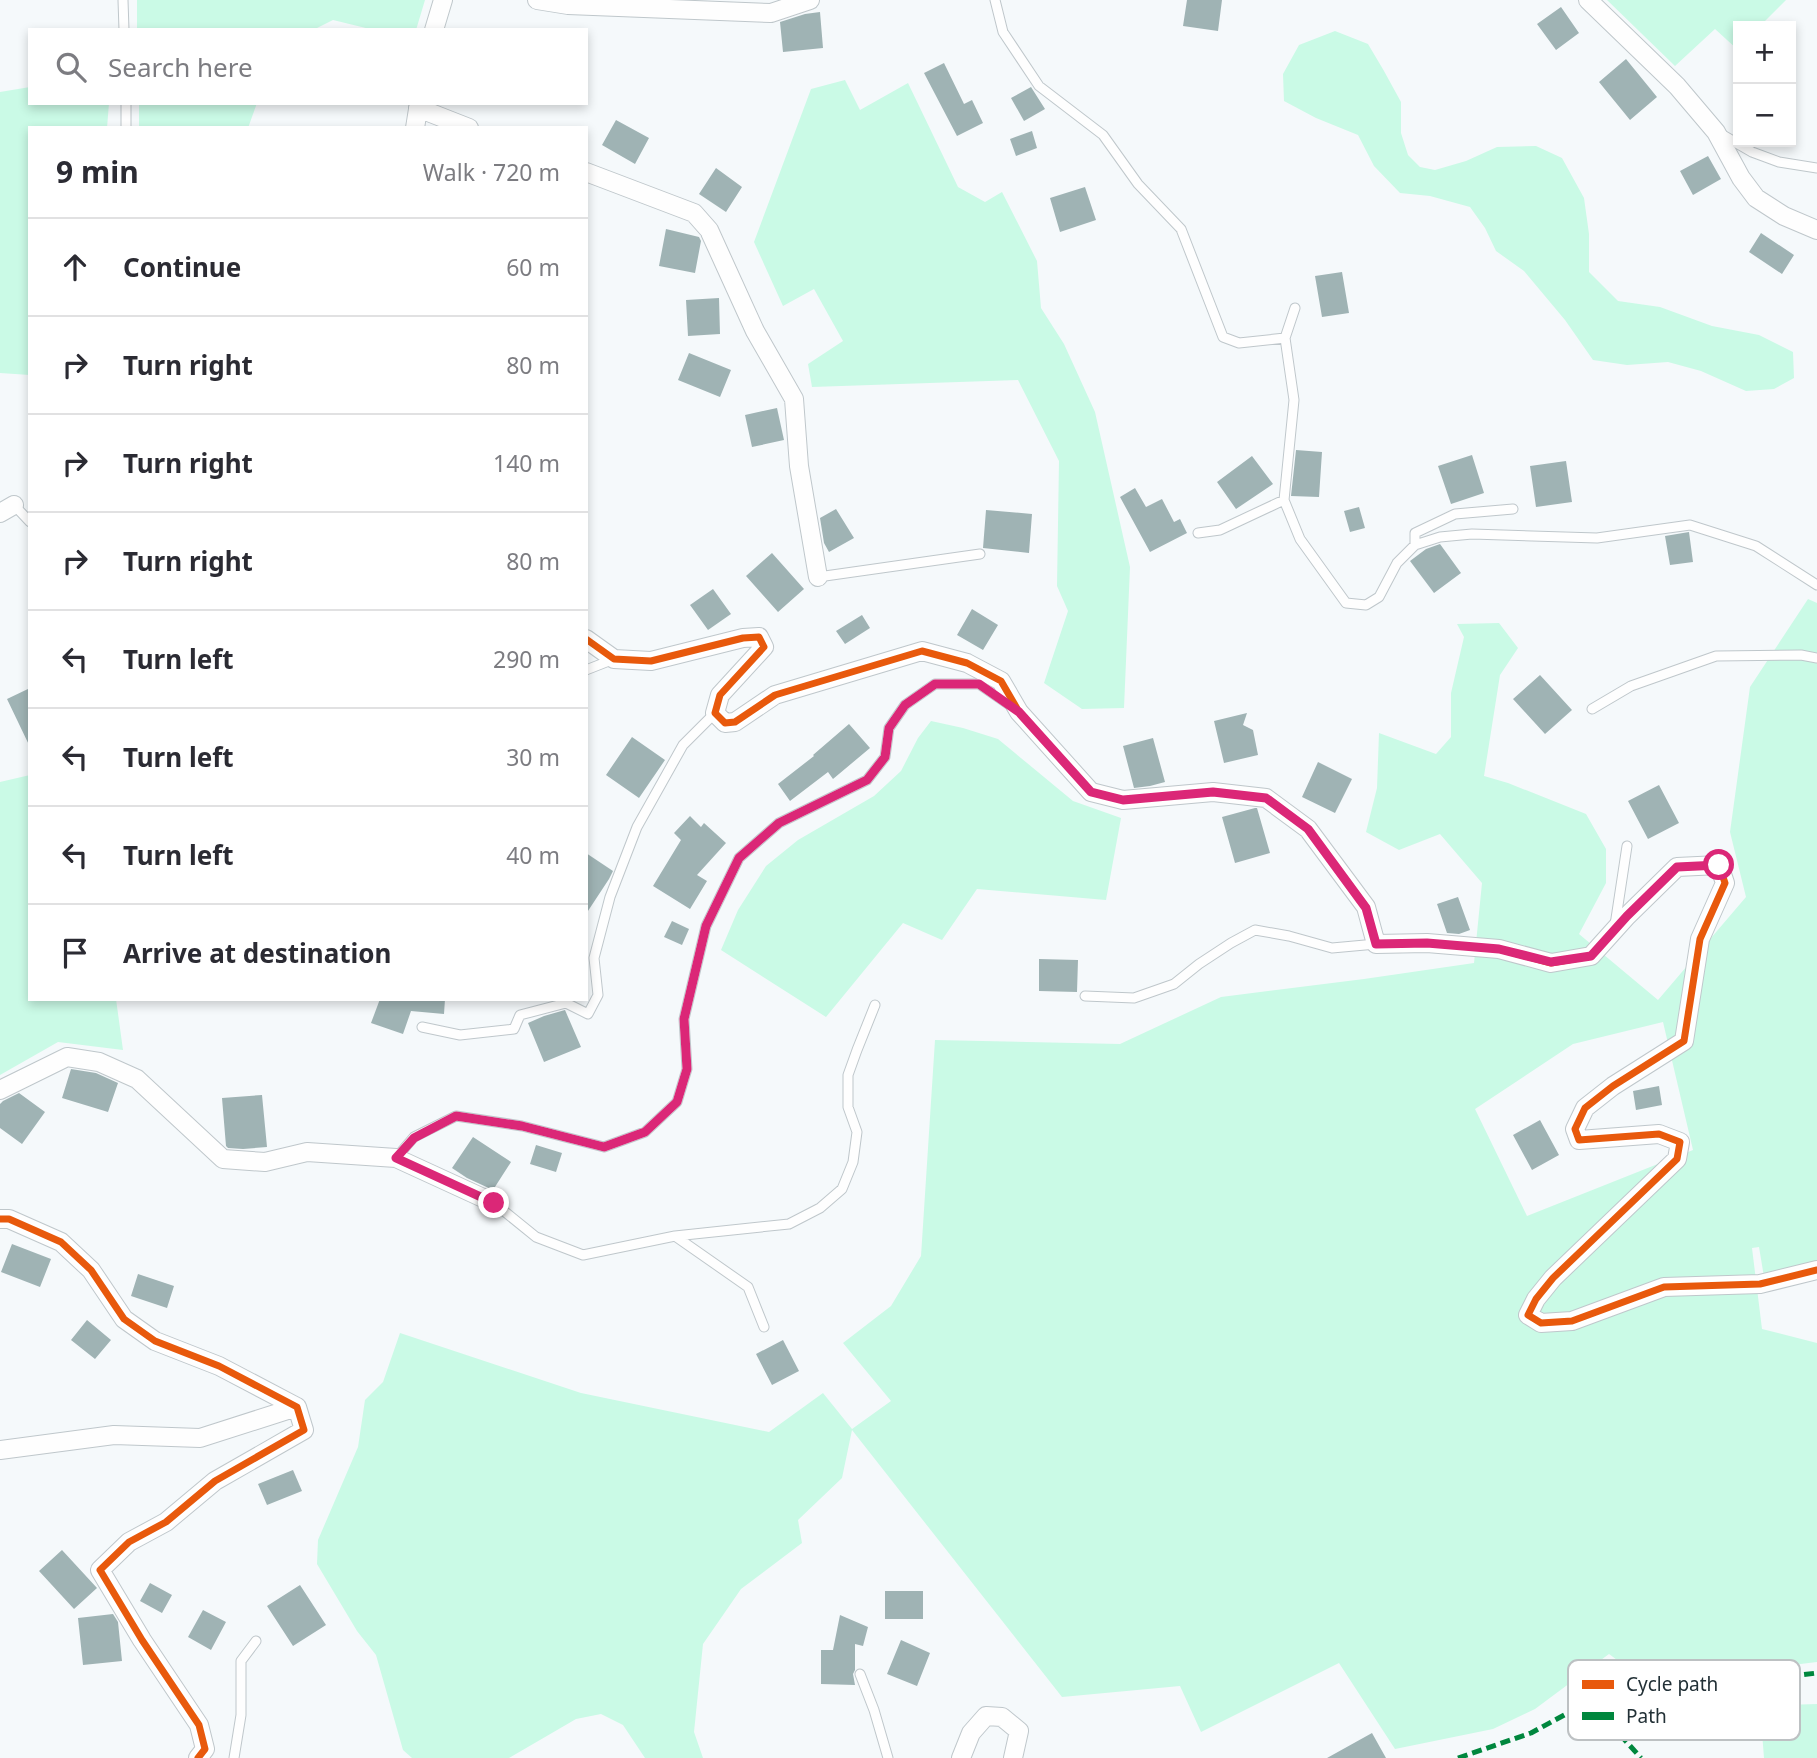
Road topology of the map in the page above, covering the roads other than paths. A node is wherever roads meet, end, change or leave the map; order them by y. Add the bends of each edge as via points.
1 (123, 0) edge
2 (443, 0) edge
3 (537, 0) edge
4 (810, 0) edge
5 (995, 0) edge
6 (1588, 0) edge
7 (124, 28) edge
8 (435, 28) edge
9 (126, 105) edge
10 (419, 106) edge
11 (126, 126) edge
12 (415, 126) edge
13 (465, 126) edge
14 (1716, 132) junction
15 (1817, 168) edge
16 (588, 173) edge
17 (1817, 230) edge
18 (1295, 308) dead end
19 (1285, 338) junction
20 (1284, 500) junction
21 (7, 509) edge
22 (1513, 509) dead end
23 (28, 521) edge
24 (1198, 533) dead end
25 (1415, 545) junction
26 (980, 554) dead end
27 (818, 576) joint
28 (1817, 585) edge
29 (588, 640) edge
30 (1817, 658) edge
31 (614, 659) junction
32 (588, 669) edge
33 (1592, 709) dead end
34 (1019, 712) junction
35 (715, 713) junction
36 (1627, 846) dead end
37 (1614, 930) junction
38 (1376, 944) junction
39 (1085, 996) dead end
40 (875, 1005) dead end
41 (422, 1027) dead end
42 (0, 1090) edge
43 (396, 1158) junction
44 (494, 1203) joint
45 (0, 1219) edge
46 (675, 1236) junction
47 (1817, 1269) edge
48 (764, 1327) dead end
49 (297, 1407) junction
50 (0, 1450) edge
51 (256, 1641) dead end
52 (860, 1674) dead end
53 (198, 1758) edge
54 (234, 1758) edge
55 (888, 1758) edge
56 (961, 1758) edge
57 (1013, 1758) edge

1 - 7 lane
2 - 8 street
3 - 4 street via 771,13
5 - 19 lane via 1003,32 1039,86 1104,135 1138,184 1181,229 1223,337 1239,344
6 - 14 street via 1677,86
9 - 11 lane
10 - 12 street
10 - 13 street
14 - 15 lane via 1779,162
14 - 17 street via 1756,198
16 - 27 street via 694,213 709,230 755,331 794,399 799,466
18 - 19 lane
19 - 20 lane via 1294,400
20 - 24 lane via 1220,530
20 - 25 lane via 1300,540 1346,603 1366,605 1379,597 1396,563
21 - 23 lane
22 - 25 lane via 1455,514 1415,533
25 - 28 lane via 1472,534 1597,538 1690,525 1756,546
26 - 27 lane
29 - 31 street
30 - 33 lane via 1716,656 1631,686
31 - 32 lane
31 - 35 street via 651,661 759,637 764,647 720,695
34 - 35 street via 1001,681 967,663 922,651 775,695 735,722 725,723
34 - 38 street via 1091,792 1123,800 1213,792 1266,798 1308,829 1366,908
34 - 43 lane via 979,684 935,684 905,705 894,720 885,757 867,780 779,823 739,858 706,926 684,1019 687,1069 677,1102 645,1132 604,1147 522,1126 456,1116 414,1138
35 - 41 lane via 682,746 638,827 610,897 594,958 598,995 588,1014 566,1003 520,1015 514,1029 460,1035
36 - 37 lane
37 - 38 street via 1591,956 1551,962 1499,949
37 - 47 street via 1677,867 1719,865 1725,883 1700,939 1684,1041 1584,1108 1575,1129 1579,1140 1659,1134 1680,1142 1677,1159 1553,1278 1528,1315 1541,1323 1572,1321 1664,1287 1760,1284
38 - 39 lane via 1332,948 1255,930 1174,984 1133,998
40 - 46 lane via 848,1075 848,1107 857,1132 853,1163 842,1189 820,1208 789,1224
42 - 43 street via 67,1057 99,1062 137,1079 223,1159 265,1162 307,1152
43 - 44 street
44 - 46 lane via 536,1237 583,1255
45 - 49 street via 61,1242 91,1270 124,1319 155,1342 219,1366
46 - 48 lane via 748,1287
49 - 50 street via 201,1438 114,1435
49 - 53 street via 304,1430 215,1480 166,1522 129,1542 100,1570 199,1725 205,1749
51 - 54 lane via 241,1661 241,1715
52 - 55 lane
56 - 57 street via 971,1733 986,1716 1002,1717 1019,1731

